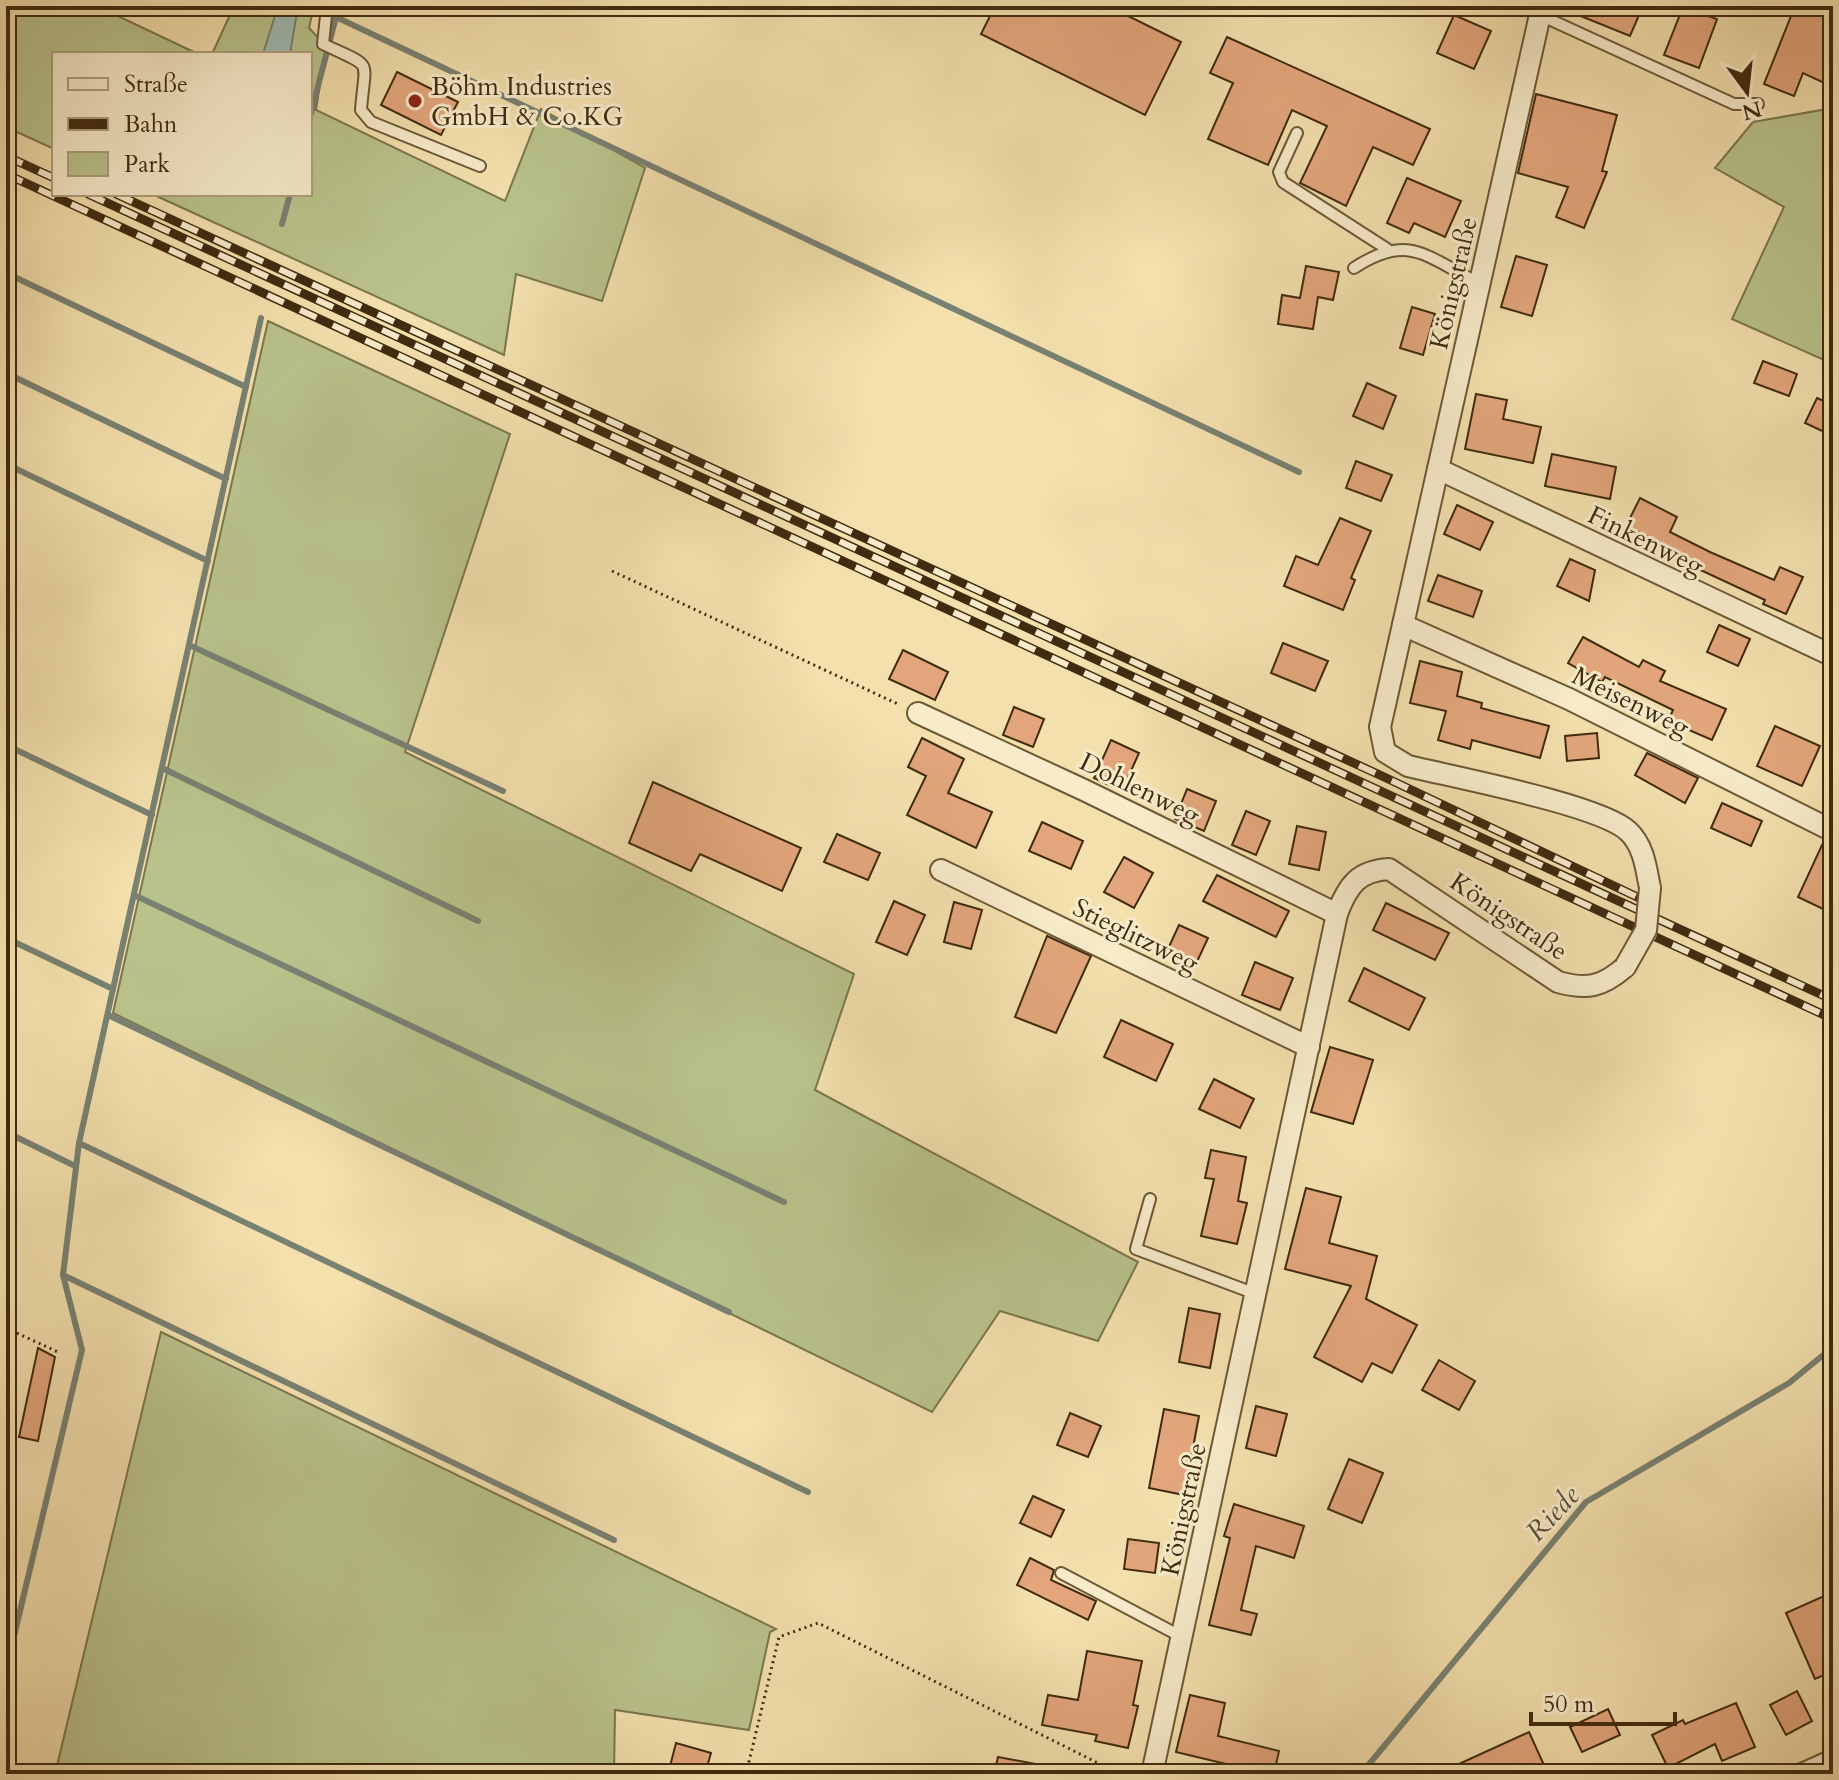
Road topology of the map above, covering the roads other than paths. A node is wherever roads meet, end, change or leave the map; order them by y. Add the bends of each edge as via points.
1 (327, 6) edge
2 (1541, 10) edge
3 (1758, 104) dead end
4 (1297, 133) dead end
5 (480, 166) dead end
6 (1387, 249) junction
7 (1354, 268) dead end
8 (1479, 283) junction
9 (1438, 469) junction
10 (1403, 625) junction
11 (1833, 656) edge
12 (918, 713) road end
13 (1833, 831) edge
14 (941, 870) dead end
15 (1337, 914) junction
16 (1309, 1047) junction
17 (1150, 1199) dead end
18 (1256, 1294) junction
19 (1061, 1573) dead end
20 (1182, 1637) junction
21 (1833, 1760) edge
22 (1152, 1774) edge
23 (1802, 1774) edge

1 - 5 lane via 323,44 362,63 368,74 361,110 371,122
2 - 3 lane via 1734,104
2 - 8 street, Königstraße
4 - 6 lane via 1279,172 1283,182
6 - 7 lane
6 - 8 lane via 1406,249
8 - 9 street, Königstraße
9 - 10 street, Königstraße
9 - 11 street, Finkenweg
10 - 13 street, Meisenweg via 1569,699
10 - 15 street, Königstraße, bridge via 1380,727 1385,752 1408,766 1598,814 1628,831 1643,854 1650,888 1646,930 1625,967 1606,983 1581,988 1558,982 1389,869 1357,877
12 - 15 street, Dohlenweg
14 - 16 street, Stieglitzweg
15 - 16 street, Königstraße
16 - 18 street, Königstraße
17 - 18 lane via 1136,1249
18 - 20 street, Königstraße
19 - 20 lane
20 - 22 street, Königstraße
21 - 23 street

